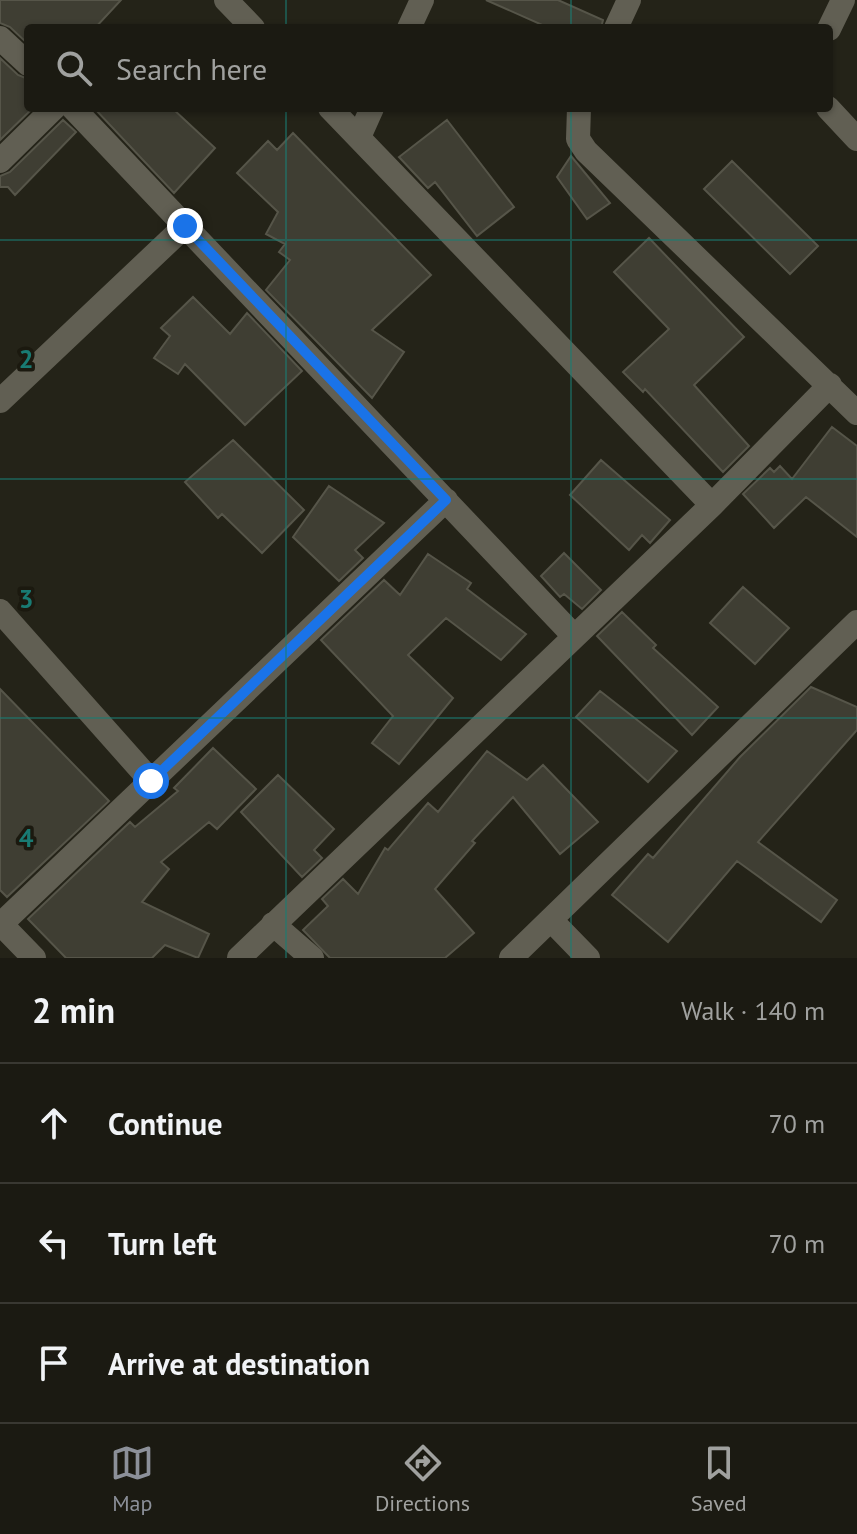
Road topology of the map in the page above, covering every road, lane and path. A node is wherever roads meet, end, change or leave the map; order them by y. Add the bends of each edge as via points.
1 (226, 0) edge
2 (422, 0) edge
3 (629, 0) edge
4 (843, 0) edge
5 (249, 24) edge
6 (411, 24) edge
7 (618, 24) edge
8 (831, 24) edge
9 (0, 38) edge
10 (24, 60) edge
11 (50, 112) edge
12 (77, 112) edge
13 (334, 112) edge
14 (370, 112) edge
15 (579, 112) edge
16 (832, 112) edge
17 (359, 137) junction
18 (857, 139) edge
19 (0, 161) edge
20 (185, 226) junction
21 (830, 385) junction
22 (0, 401) edge
23 (857, 413) edge
24 (446, 500) junction
25 (712, 505) junction
26 (0, 611) edge
27 (857, 622) edge
28 (574, 636) junction
29 (151, 781) junction
30 (551, 920) junction
31 (0, 924) edge
32 (273, 924) junction
33 (34, 958) edge
34 (239, 958) edge
35 (312, 958) edge
36 (511, 958) edge
37 (588, 958) edge

1 - 5 street
2 - 6 street
3 - 7 street
4 - 8 street
9 - 10 street
11 - 19 street
12 - 20 street
13 - 17 street
14 - 17 street
15 - 21 street via 578,139 586,151
16 - 18 street
17 - 25 street
20 - 22 street
20 - 24 street
21 - 23 street
21 - 25 street
24 - 28 street
24 - 29 street
25 - 28 street
26 - 29 street
27 - 30 street
28 - 32 street
29 - 31 street
30 - 36 street
30 - 37 street
31 - 33 street
32 - 34 street
32 - 35 street

